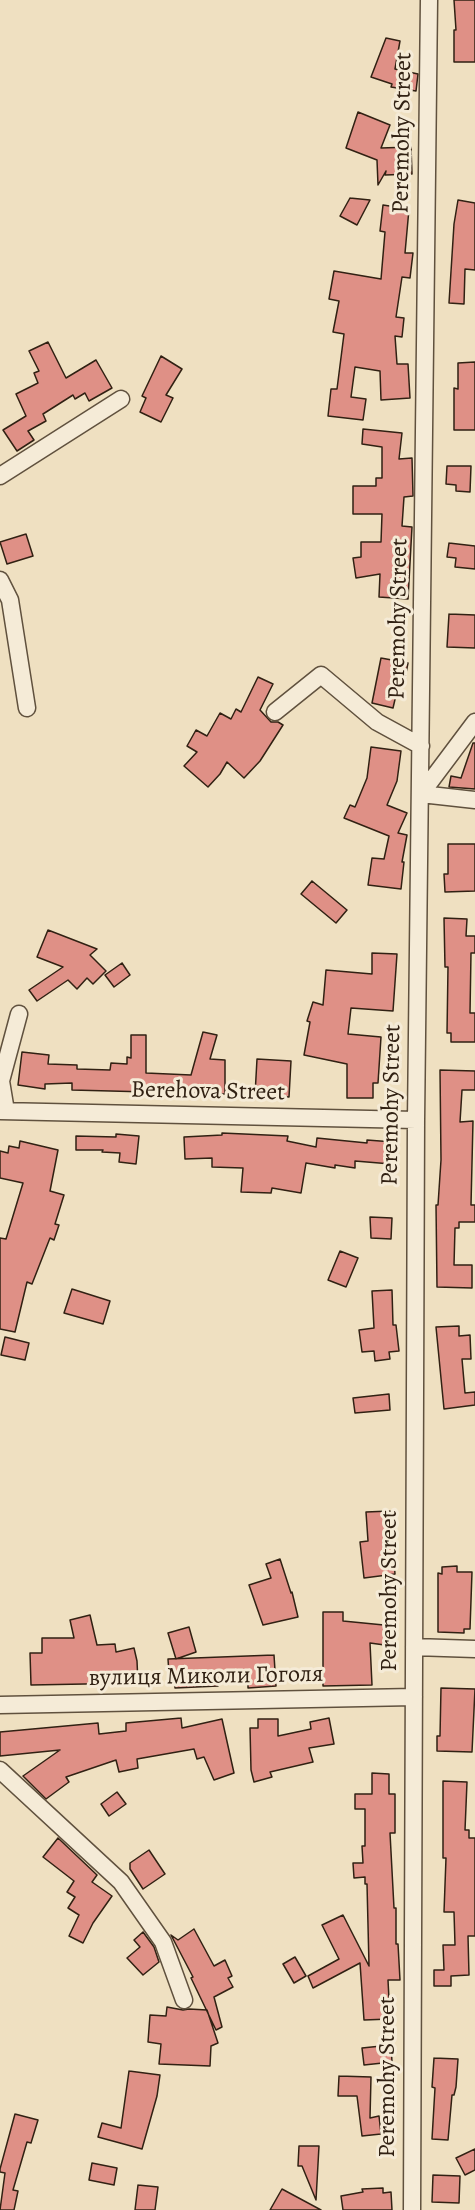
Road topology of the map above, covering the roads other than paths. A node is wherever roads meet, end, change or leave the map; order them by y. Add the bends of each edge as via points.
1 (429, 0) edge
2 (121, 399) dead end
3 (0, 476) edge
4 (0, 580) edge
5 (27, 708) dead end
6 (274, 712) dead end
7 (475, 722) edge
8 (421, 746) junction
9 (421, 794) junction
10 (475, 800) edge
11 (19, 1014) dead end
12 (3, 1111) edge
13 (416, 1120) junction
14 (414, 1647) junction
15 (475, 1649) edge
16 (414, 1697) junction
17 (0, 1705) edge
18 (0, 1770) edge
19 (184, 2000) dead end
20 (412, 2210) edge

1 - 8 street, Peremohy Street
2 - 3 street
4 - 5 street via 10,600
6 - 8 street via 321,675 377,722
7 - 9 street
8 - 9 street, Peremohy Street
9 - 10 street
9 - 13 street, Peremohy Street
11 - 12 street via 1,1081
12 - 13 street, Berehova Street
13 - 14 street, Peremohy Street
14 - 15 street
14 - 16 street, Peremohy Street
16 - 17 street, вулиця Миколи Гоголя
16 - 20 street, Peremohy Street
18 - 19 street via 121,1882 163,1942

